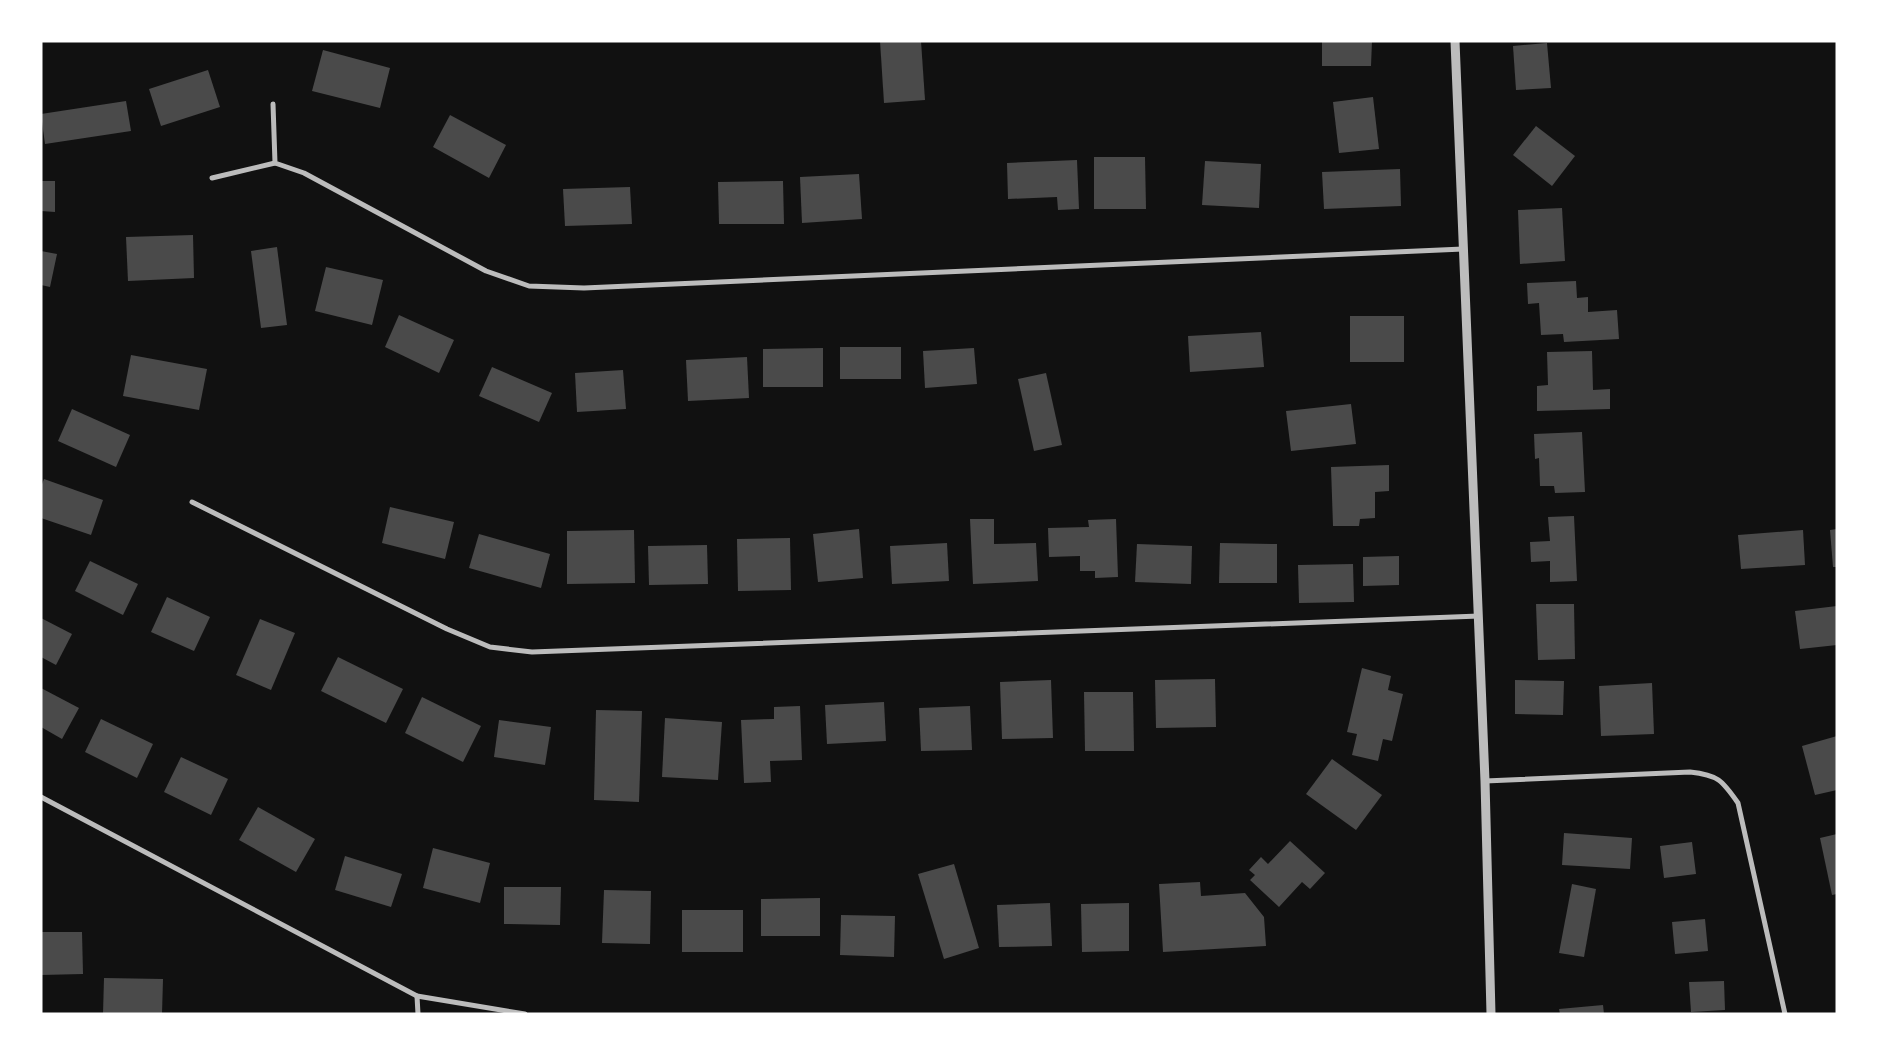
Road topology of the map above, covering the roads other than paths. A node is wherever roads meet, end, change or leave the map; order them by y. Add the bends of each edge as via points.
1 (1455, 41) edge
2 (273, 104) dead end
3 (275, 163) junction
4 (212, 178) dead end
5 (1463, 249) junction
6 (192, 502) dead end
7 (1479, 616) junction
8 (1486, 781) junction
9 (41, 797) edge
10 (417, 996) junction
11 (418, 1014) edge
12 (525, 1014) edge
13 (1491, 1014) edge
14 (1785, 1014) edge

1 - 5 street
2 - 3 street
3 - 4 street
3 - 5 street via 304,173 486,271 529,286 584,288
5 - 7 street
6 - 7 street via 447,629 490,647 532,652
7 - 8 street
8 - 13 street
8 - 14 street via 1690,772 1709,774 1724,783 1738,803
9 - 10 street
10 - 11 street
10 - 12 street

